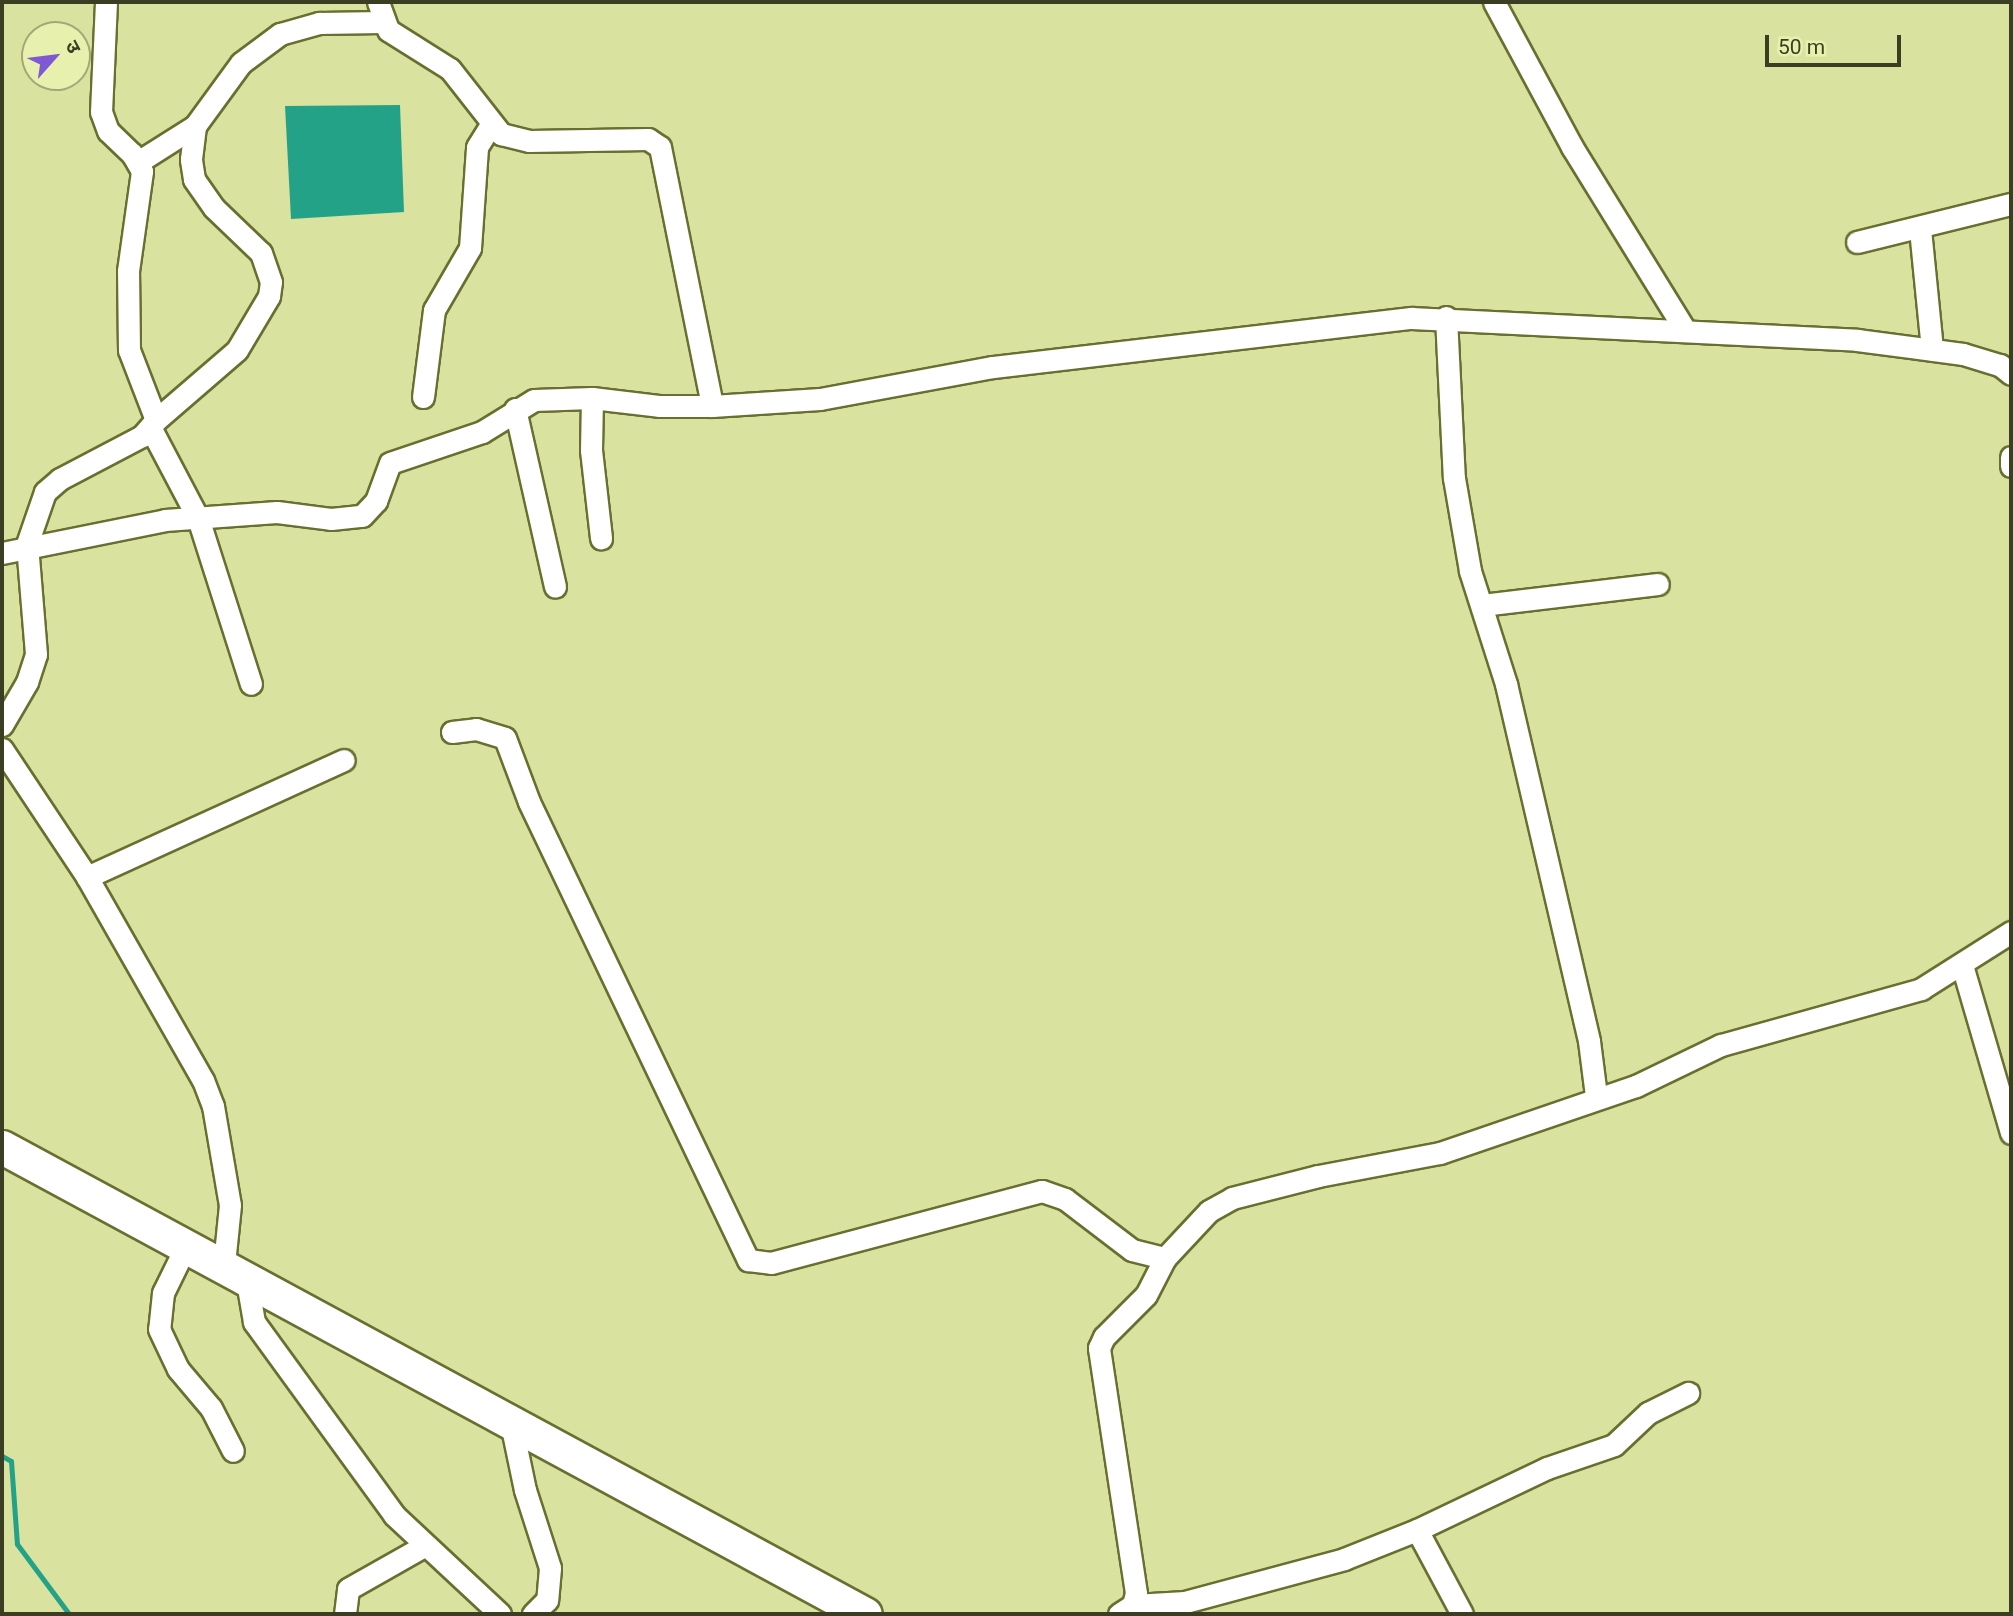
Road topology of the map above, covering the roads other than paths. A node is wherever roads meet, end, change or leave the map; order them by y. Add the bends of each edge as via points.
1 (106, 2) edge
2 (1494, 2) edge
3 (380, 12) edge
4 (195, 126) junction
5 (490, 126) junction
6 (138, 162) junction
7 (2011, 204) edge
8 (1920, 229) junction
9 (1857, 243) dead end
10 (1446, 317) junction
11 (1684, 328) junction
12 (1932, 349) junction
13 (2011, 374) edge
14 (423, 397) dead end
15 (592, 398) junction
16 (712, 406) junction
17 (515, 409) junction
18 (153, 425) junction
19 (2011, 457) edge
20 (2011, 466) edge
21 (198, 518) junction
22 (601, 538) dead end
23 (27, 544) junction
24 (2, 553) edge
25 (1658, 584) dead end
26 (555, 587) dead end
27 (1482, 605) junction
28 (251, 684) dead end
29 (2, 725) edge
30 (452, 732) dead end
31 (2, 749) edge
32 (344, 760) dead end
33 (87, 877) junction
34 (2011, 932) edge
35 (1962, 965) junction
36 (1596, 1096) junction
37 (2011, 1133) edge
38 (2, 1147) edge
39 (187, 1244) junction
40 (1165, 1258) junction
41 (235, 1270) junction
42 (1688, 1393) dead end
43 (511, 1423) junction
44 (233, 1451) dead end
45 (1418, 1530) junction
46 (424, 1546) junction
47 (1126, 1610) edge
48 (345, 1614) edge
49 (500, 1614) edge
50 (533, 1614) edge
51 (865, 1614) edge
52 (1462, 1614) edge

1 - 6 street via 101,112 115,140
2 - 11 street via 1572,147
3 - 4 street via 300,25 280,34 241,63
3 - 5 street via 396,36 450,69
4 - 6 street
4 - 18 street via 194,179 214,208 239,227 261,253 268,269 269,296 237,350
5 - 14 street via 477,147 470,248 434,310
5 - 16 street via 514,140 648,139 660,147
6 - 18 street via 141,183 128,271 127,325 133,367 149,394
7 - 8 street
8 - 9 street
8 - 12 street
10 - 11 street
10 - 16 street via 993,367 820,399
10 - 27 street via 1454,478 1470,572
11 - 12 street
12 - 13 street via 2000,365
15 - 16 street via 659,406
15 - 17 street via 554,397
15 - 22 street via 591,450
17 - 21 street via 482,432 390,463 376,501 362,516 331,519 277,512
17 - 26 street
18 - 21 street
18 - 23 street via 52,485 39,504
19 - 20 street
21 - 23 street
21 - 28 street
23 - 24 street
23 - 29 street via 36,654 27,682
25 - 27 street
27 - 36 street via 1506,684 1589,1041
30 - 40 street via 495,731 505,738 529,802 748,1261 771,1264 1042,1191 1065,1199 1132,1250
31 - 33 street
32 - 33 street
33 - 41 street via 187,1047 213,1106 230,1205
34 - 35 street
35 - 36 street via 1921,989 1778,1025 1721,1045 1636,1086
35 - 37 street
36 - 40 street via 1440,1153 1232,1198 1209,1211
38 - 39 main road
39 - 41 main road
39 - 44 street via 163,1293 159,1329 178,1369 211,1408
40 - 47 street via 1146,1295 1104,1337 1099,1348 1136,1592
41 - 43 main road
41 - 46 street via 254,1322 394,1515
42 - 45 street via 1648,1413 1614,1445 1528,1476
43 - 50 street via 525,1490 550,1568 547,1600
43 - 51 main road
45 - 47 street via 1289,1577 1185,1602
45 - 52 street
46 - 48 street via 348,1589
46 - 49 street

